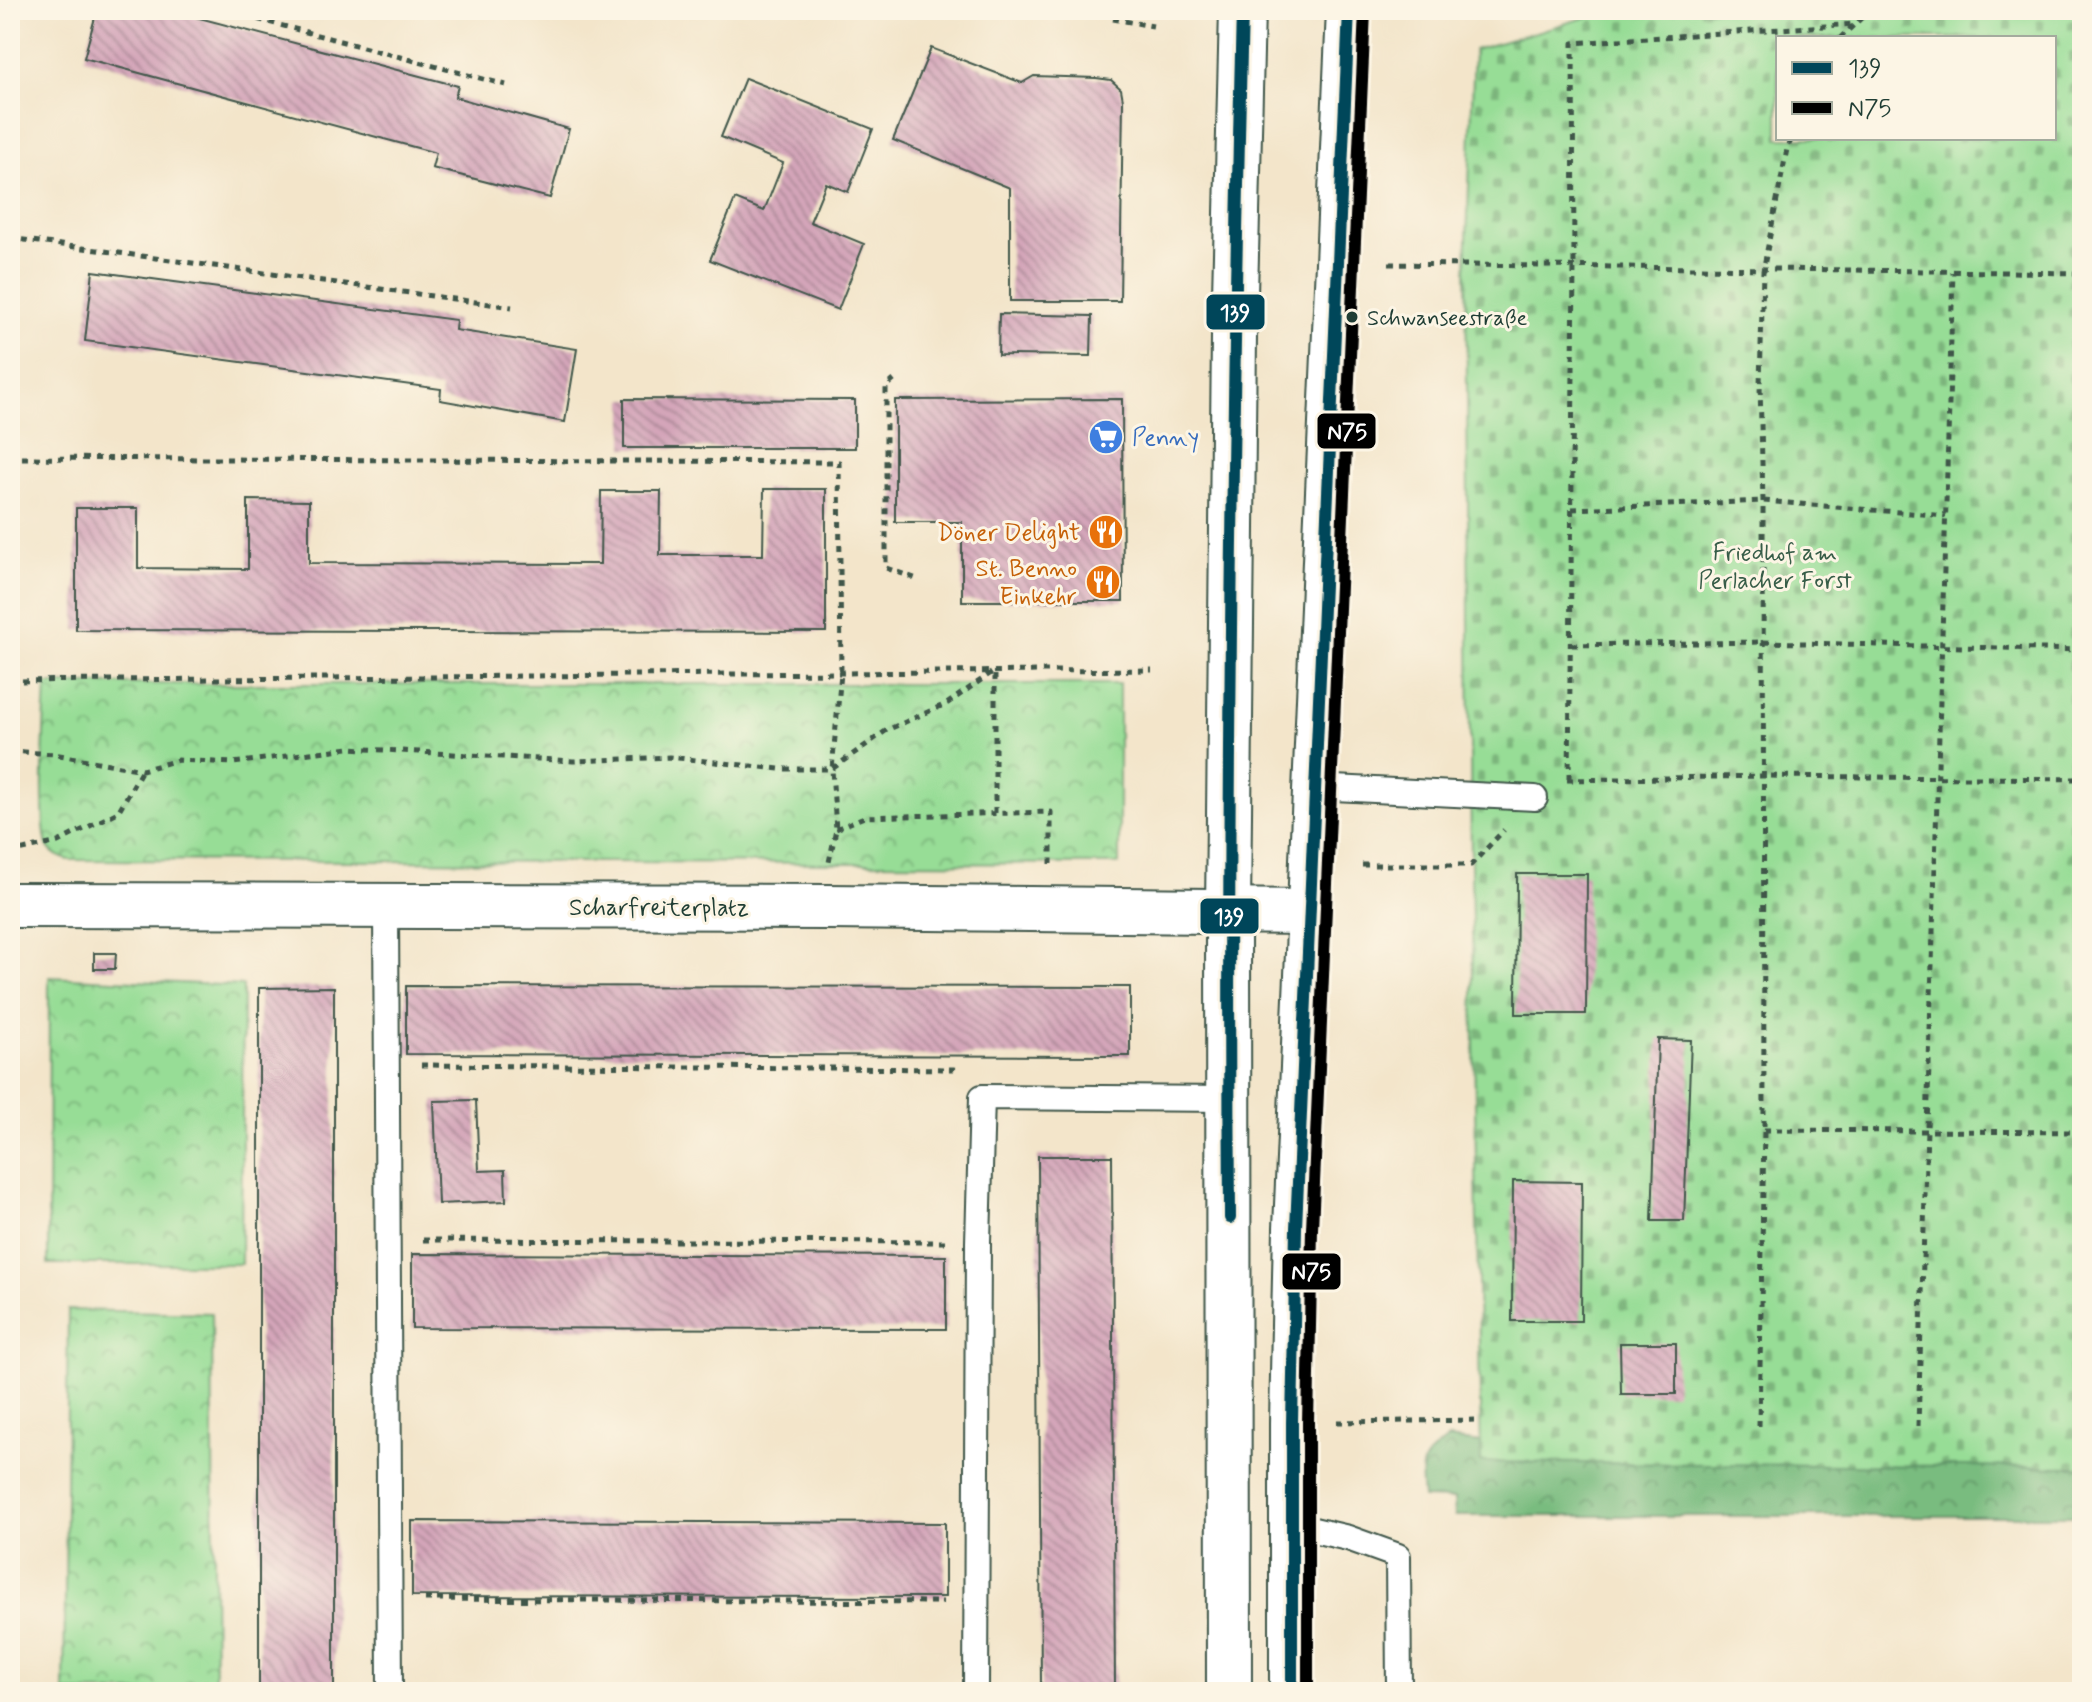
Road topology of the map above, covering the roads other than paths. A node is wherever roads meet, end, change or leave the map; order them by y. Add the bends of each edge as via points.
1 (1242, 10) edge
2 (1349, 10) edge
3 (1314, 787) junction
4 (1535, 798) dead end
5 (10, 905) edge
6 (386, 907) junction
7 (1228, 911) junction
8 (1308, 912) junction
9 (1230, 1099) junction
10 (1292, 1423) junction
11 (1230, 1426) junction
12 (1292, 1525) junction
13 (390, 1692) edge
14 (976, 1692) edge
15 (1229, 1692) edge
16 (1292, 1692) edge
17 (1399, 1692) edge

1 - 7 main road
2 - 3 main road
3 - 4 lane
3 - 8 main road
5 - 6 main road, Scharfreiterplatz
6 - 7 main road, Scharfreiterplatz
6 - 13 lane
7 - 8 main road, Scharfreiterplatz
7 - 9 main road
8 - 10 main road
9 - 11 main road
9 - 14 lane via 982,1097
10 - 11 main road
10 - 12 main road
11 - 15 main road
12 - 16 main road
12 - 17 lane via 1398,1556

